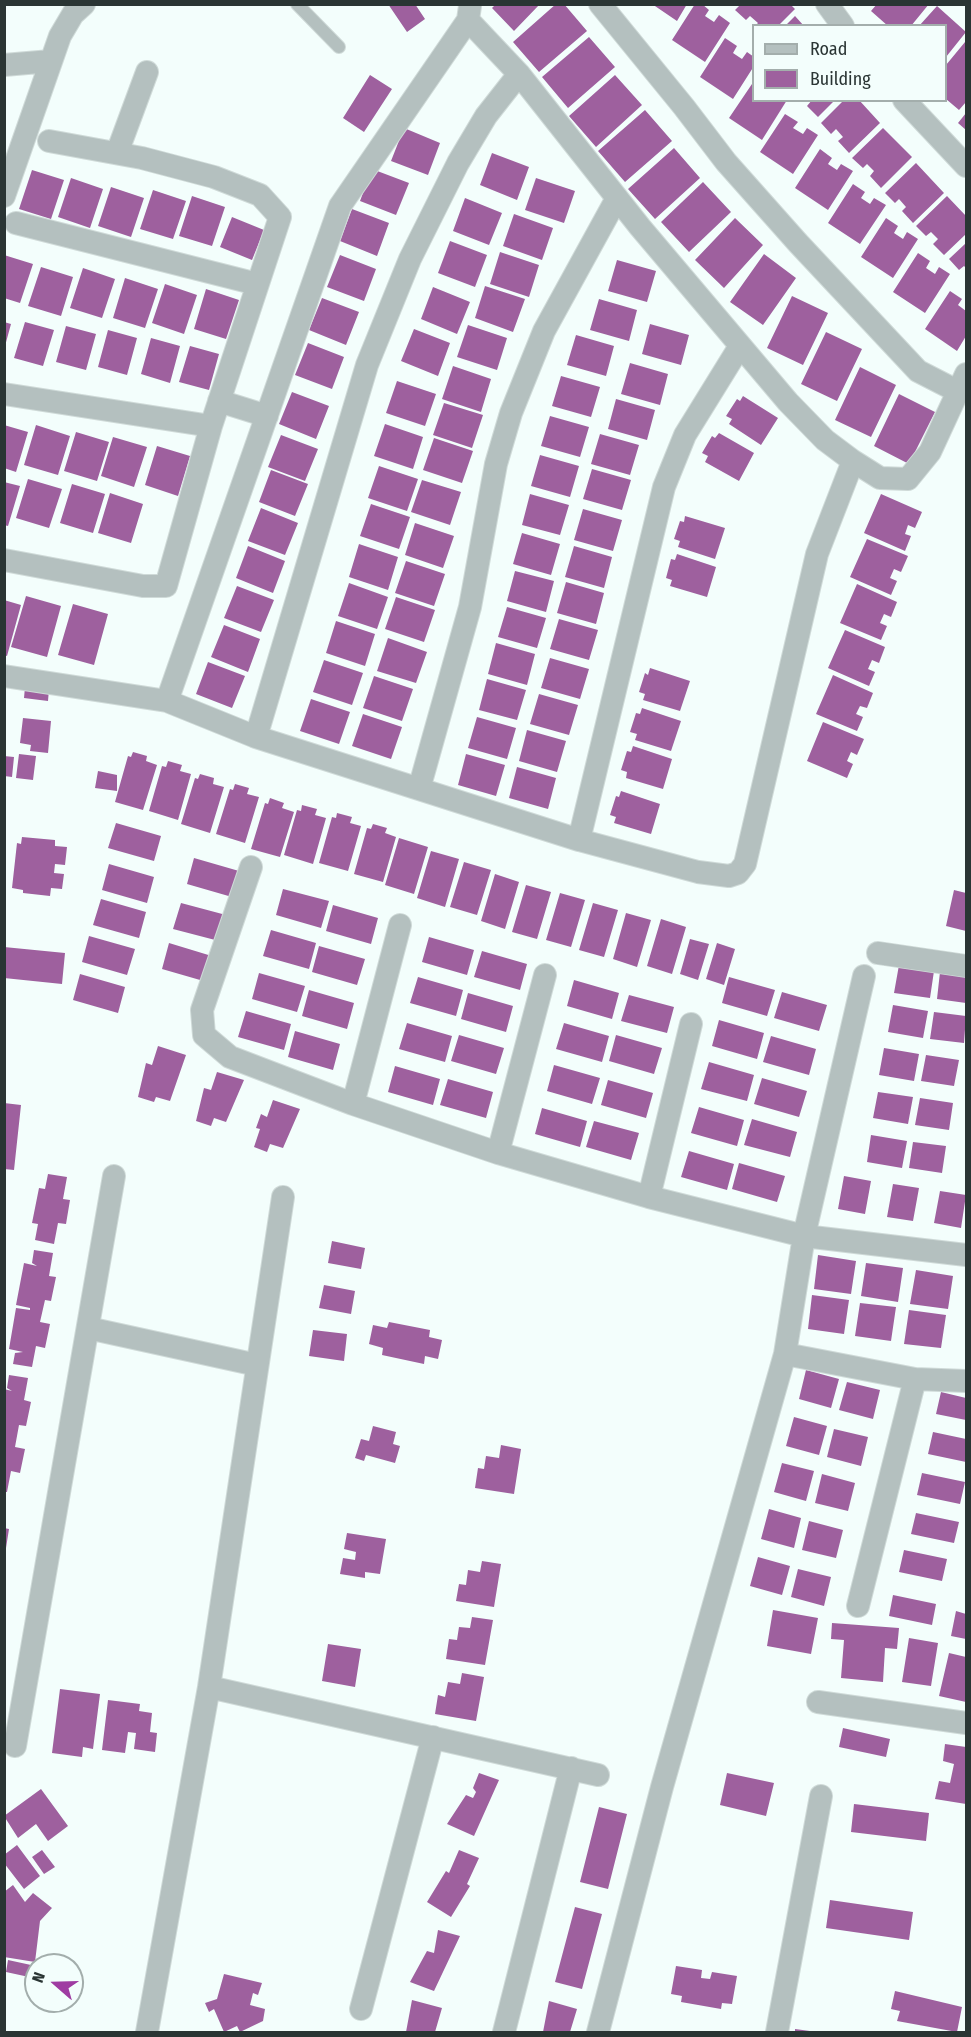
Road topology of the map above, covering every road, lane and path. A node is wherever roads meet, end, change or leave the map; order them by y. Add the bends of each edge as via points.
1 (297, 4) edge
2 (600, 4) edge
3 (827, 4) edge
4 (71, 8) edge
5 (469, 12) edge
6 (842, 24) edge
7 (339, 46) dead end
8 (51, 61) junction
9 (4, 65) edge
10 (147, 72) dead end
11 (519, 74) junction
12 (906, 102) edge
13 (49, 141) dead end
14 (117, 153) junction
15 (966, 166) edge
16 (4, 196) edge
17 (617, 198) junction
18 (16, 223) dead end
19 (257, 284) junction
20 (740, 346) junction
21 (963, 383) edge
22 (4, 394) edge
23 (219, 401) junction
24 (267, 416) junction
25 (211, 426) junction
26 (853, 461) junction
27 (4, 560) edge
28 (4, 676) edge
29 (167, 701) junction
30 (256, 736) junction
31 (419, 789) junction
32 (579, 840) junction
33 (251, 867) dead end
34 (400, 925) dead end
35 (878, 953) dead end
36 (966, 966) edge
37 (545, 975) dead end
38 (864, 976) dead end
39 (691, 1023) dead end
40 (353, 1104) junction
41 (498, 1153) junction
42 (114, 1176) dead end
43 (283, 1197) dead end
44 (649, 1197) junction
45 (804, 1236) junction
46 (966, 1255) edge
47 (88, 1328) junction
48 (785, 1354) junction
49 (257, 1365) junction
50 (915, 1378) junction
51 (966, 1381) edge
52 (858, 1606) dead end
53 (209, 1687) junction
54 (818, 1702) dead end
55 (966, 1723) edge
56 (433, 1737) junction
57 (15, 1746) dead end
58 (571, 1768) junction
59 (598, 1775) dead end
60 (821, 1796) dead end
61 (361, 2009) dead end
62 (147, 2032) edge
63 (504, 2032) edge
64 (598, 2032) edge
65 (777, 2032) edge

1 - 7 lane
2 - 21 street via 726,162 918,371
3 - 6 street
4 - 8 street
5 - 11 street
5 - 24 street via 340,206
8 - 9 street
8 - 16 street
10 - 14 street
11 - 17 street
11 - 30 street via 486,116 458,163 383,324 367,365
12 - 15 street
13 - 14 street
14 - 19 street via 213,177 260,195 280,217
17 - 20 street
17 - 31 street via 544,331 511,413 496,464 470,607
18 - 19 street
19 - 23 street
20 - 26 street via 825,440
20 - 32 street via 685,435 664,487
21 - 26 street via 930,452 908,479 880,478
22 - 25 street
23 - 24 street
23 - 25 street
24 - 29 street
25 - 27 street via 166,586 143,586
26 - 32 street via 817,554 745,864 738,873 718,876
28 - 29 street
29 - 30 street
30 - 31 street
31 - 32 street
33 - 40 street via 202,1010 204,1035 230,1057
34 - 40 street
35 - 36 street
37 - 41 street
38 - 45 street
39 - 44 street
40 - 41 street
41 - 44 street
42 - 47 street
43 - 49 street
44 - 45 street
45 - 46 street
45 - 48 street
47 - 49 street
47 - 57 street
48 - 50 street
48 - 64 street
49 - 53 street
50 - 51 street
50 - 52 street
53 - 56 street
53 - 62 street
54 - 55 street
56 - 58 street
56 - 61 street
58 - 59 street
58 - 63 street
60 - 65 street

